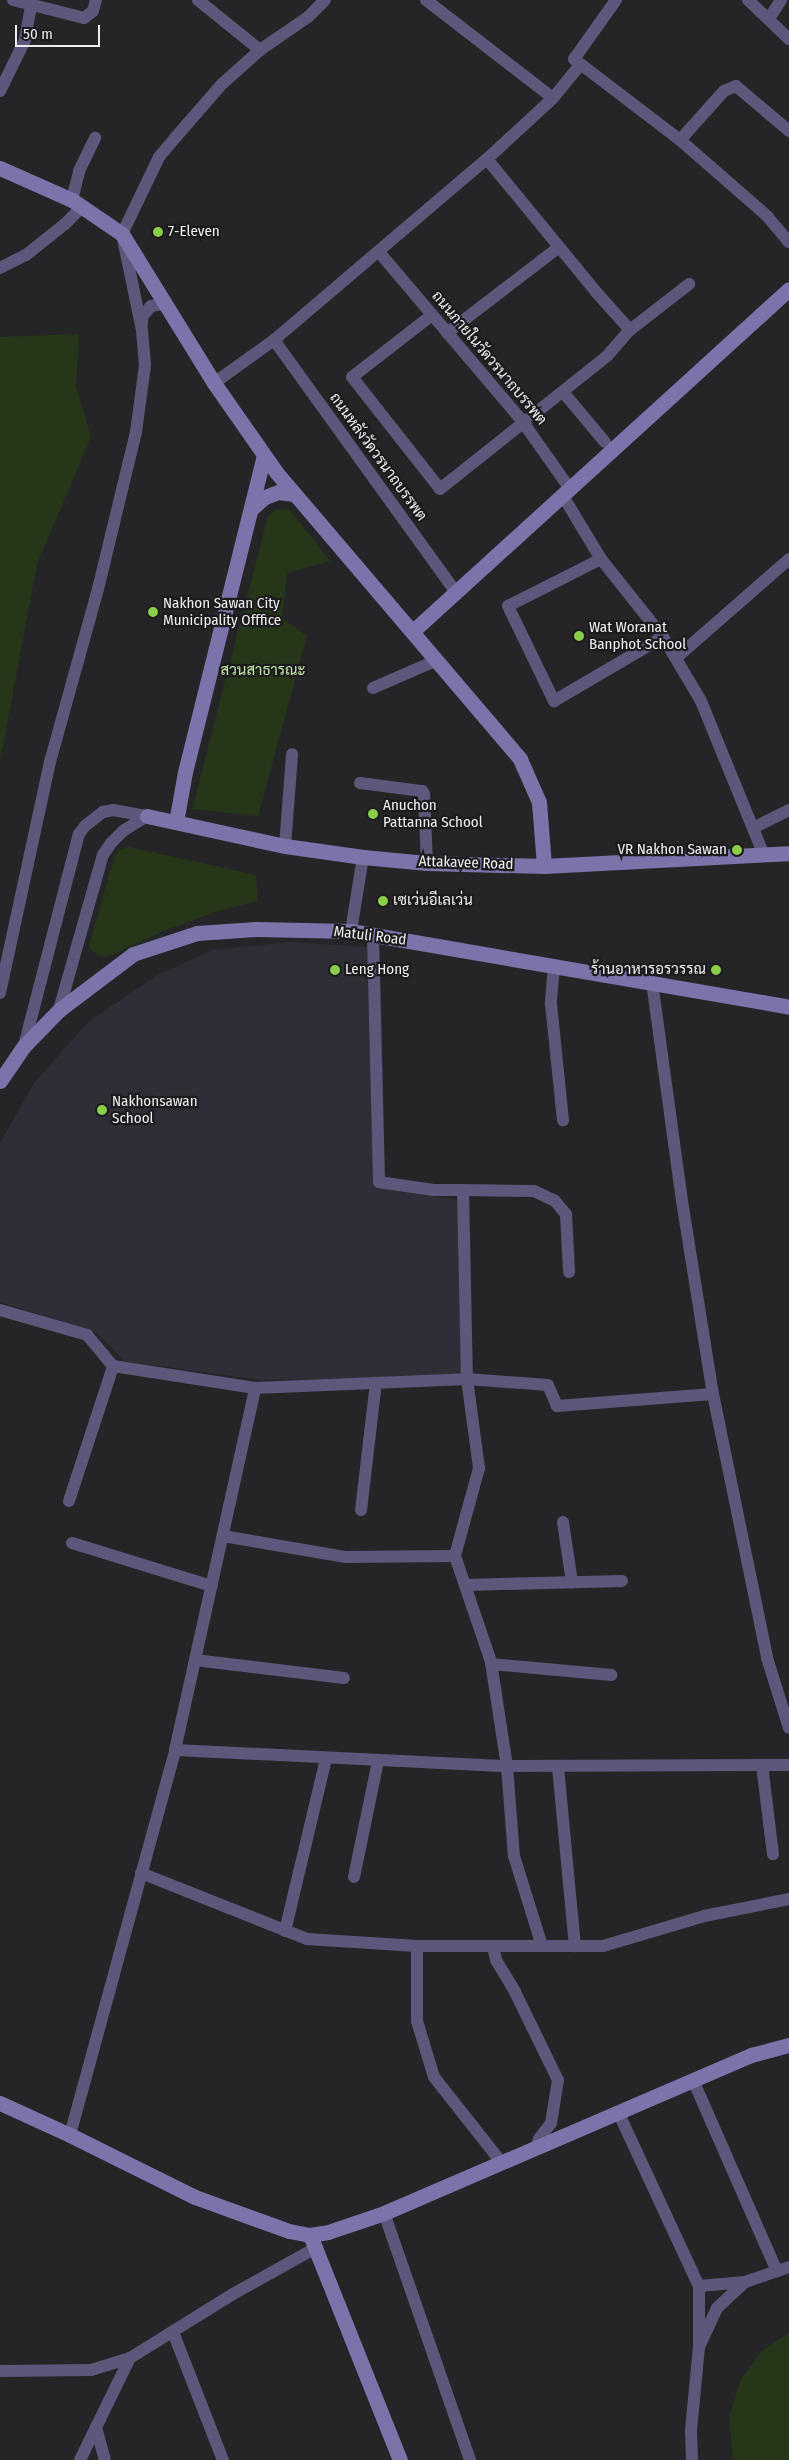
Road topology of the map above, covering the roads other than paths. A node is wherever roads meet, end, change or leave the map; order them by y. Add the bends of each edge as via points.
1 (96, 0) edge
2 (198, 0) edge
3 (325, 0) edge
4 (426, 0) edge
5 (748, 0) edge
6 (781, 0) edge
7 (612, 1) edge
8 (24, 2) edge
9 (767, 17) junction
10 (789, 39) edge
11 (260, 50) junction
12 (580, 65) junction
13 (0, 91) edge
14 (554, 98) junction
15 (789, 131) edge
16 (95, 138) dead end
17 (680, 140) junction
18 (487, 159) junction
19 (0, 168) edge
20 (77, 203) junction
21 (122, 234) junction
22 (789, 242) edge
23 (560, 247) junction
24 (379, 252) junction
25 (0, 268) edge
26 (689, 284) dead end
27 (789, 289) edge
28 (167, 308) junction
29 (432, 315) junction
30 (142, 330) junction
31 (630, 330) junction
32 (447, 333) junction
33 (274, 340) junction
34 (214, 383) junction
35 (563, 392) junction
36 (523, 422) junction
37 (605, 442) dead end
38 (264, 456) junction
39 (566, 492) junction
40 (294, 494) junction
41 (252, 509) junction
42 (601, 559) junction
43 (789, 559) edge
44 (456, 592) junction
45 (413, 631) junction
46 (663, 637) junction
47 (676, 658) junction
48 (437, 660) junction
49 (373, 688) dead end
50 (292, 754) dead end
51 (360, 783) dead end
52 (789, 810) edge
53 (147, 816) junction
54 (176, 822) junction
55 (753, 828) junction
56 (285, 846) junction
57 (763, 853) junction
58 (789, 853) edge
59 (363, 857) junction
60 (427, 863) junction
61 (544, 866) junction
62 (351, 931) junction
63 (373, 935) junction
64 (554, 966) junction
65 (652, 982) junction
66 (0, 993) edge
67 (789, 1008) edge
68 (59, 1010) junction
69 (24, 1046) junction
70 (0, 1081) edge
71 (563, 1120) dead end
72 (463, 1190) junction
73 (569, 1272) dead end
74 (0, 1310) edge
75 (113, 1366) junction
76 (467, 1379) junction
77 (376, 1383) junction
78 (255, 1388) junction
79 (713, 1394) junction
80 (69, 1501) dead end
81 (361, 1510) dead end
82 (563, 1522) dead end
83 (223, 1536) junction
84 (72, 1543) dead end
85 (456, 1556) junction
86 (622, 1581) dead end
87 (572, 1582) junction
88 (465, 1585) junction
89 (212, 1586) junction
90 (195, 1660) junction
91 (491, 1664) junction
92 (611, 1675) dead end
93 (344, 1678) dead end
94 (789, 1728) edge
95 (175, 1750) junction
96 (326, 1759) junction
97 (378, 1761) junction
98 (762, 1765) junction
99 (789, 1765) edge
100 (507, 1766) junction
101 (558, 1767) junction
102 (773, 1854) dead end
103 (141, 1873) junction
104 (354, 1877) dead end
105 (789, 1899) edge
106 (286, 1931) junction
107 (417, 1946) junction
108 (493, 1946) junction
109 (542, 1946) junction
110 (575, 1946) junction
111 (789, 2046) edge
112 (693, 2080) junction
113 (0, 2103) edge
114 (619, 2114) junction
115 (70, 2135) junction
116 (536, 2148) junction
117 (502, 2163) junction
118 (384, 2213) junction
119 (312, 2242) junction
120 (783, 2269) edge
121 (745, 2282) junction
122 (700, 2286) junction
123 (173, 2332) junction
124 (699, 2347) junction
125 (130, 2358) junction
126 (0, 2371) edge
127 (96, 2426) junction
128 (80, 2460) edge
129 (105, 2460) edge
130 (223, 2460) edge
131 (400, 2460) edge
132 (470, 2460) edge
133 (692, 2460) edge

1 - 8 street via 93,11 84,18
2 - 11 street
3 - 11 street via 308,17
4 - 14 street
5 - 9 street
6 - 9 street
7 - 12 street via 574,59
8 - 13 street via 24,40
9 - 10 street
11 - 21 street via 222,84 159,157
12 - 14 street
12 - 17 street
14 - 18 street
15 - 17 street via 736,86 724,91
16 - 20 street via 79,171
17 - 22 street via 767,216
18 - 23 street
18 - 24 street
19 - 20 street
20 - 21 street
20 - 25 street via 65,224 26,255
21 - 28 street
21 - 30 street
23 - 31 street
23 - 32 street
24 - 29 street, ถนนภายในวัดวรนาถบรรพต
24 - 33 street
26 - 31 street
27 - 39 street
28 - 30 street via 157,304 146,310 142,317
28 - 34 street
29 - 32 street, ถนนภายในวัดวรนาถบรรพต
29 - 36 street via 352,377 440,489
30 - 66 street via 145,366 136,432 98,589 50,762
31 - 35 street via 607,356
32 - 36 street, ถนนภายในวัดวรนาถบรรพต
33 - 34 street
33 - 44 street, ถนนหลังวัดวรนาถบรรพต
34 - 38 street
35 - 36 street
35 - 37 street
36 - 39 street, ถนนภายในวัดวรนาถบรรพต
38 - 40 street
38 - 41 street
39 - 42 street, ถนนภายในวัดวรนาถบรรพต
39 - 44 street
40 - 41 street via 278,492 265,497
40 - 45 street
41 - 54 street via 185,772
42 - 46 street, ถนนภายในวัดวรนาถบรรพต
42 - 46 street via 508,606 554,701
43 - 47 street
44 - 45 street
45 - 48 street
46 - 47 street, ถนนภายในวัดวรนาถบรรพต
47 - 55 street, ถนนภายในวัดวรนาถบรรพต via 701,701
48 - 49 street
48 - 61 street via 520,758 539,802
50 - 56 street
51 - 60 street via 422,791
52 - 55 street
53 - 54 street, Attakavee Road
53 - 68 street via 124,831 103,855
53 - 69 street via 112,810 103,812 79,834
54 - 56 street, Attakavee Road
55 - 57 street, ถนนภายในวัดวรนาถบรรพต
56 - 59 street, Attakavee Road
57 - 58 street, Attakavee Road
57 - 61 street, Attakavee Road
59 - 60 street, Attakavee Road
59 - 62 street
60 - 61 street, Attakavee Road
62 - 63 street, Matuli Road
62 - 68 street, Matuli Road via 256,929 197,933 134,954
63 - 64 street, Matuli Road
63 - 72 street via 379,1182 433,1190
64 - 65 street, Matuli Road
64 - 71 street via 551,1004
65 - 67 street, Matuli Road
65 - 79 street
68 - 69 street, Matuli Road
69 - 70 street, Matuli Road
72 - 73 street via 534,1191 555,1201 566,1214
72 - 76 street
74 - 75 street via 87,1335
75 - 78 street
75 - 80 street
76 - 77 street
76 - 79 street via 548,1385 558,1406
76 - 85 street via 479,1468
77 - 78 street
77 - 81 street
78 - 83 street
79 - 94 street via 767,1658
82 - 87 street
83 - 85 street via 346,1558
83 - 89 street
84 - 89 street
85 - 88 street
86 - 87 street
87 - 88 street
88 - 91 street
89 - 90 street
90 - 93 street
90 - 95 street
91 - 92 street
91 - 100 street
95 - 96 street
95 - 103 street
96 - 97 street
96 - 106 street
97 - 100 street
97 - 104 street
98 - 99 street
98 - 101 street
98 - 102 street
100 - 101 street
100 - 109 street via 514,1856
101 - 110 street
103 - 106 street
103 - 115 street
105 - 110 street via 704,1916 603,1946
106 - 107 street via 307,1939
107 - 108 street
107 - 117 street via 417,2021 434,2077
108 - 109 street
108 - 116 street via 496,1960 558,2080 552,2118
109 - 110 street
111 - 112 street via 751,2055
112 - 114 street
112 - 120 street
113 - 115 street
114 - 116 street
114 - 122 street
115 - 119 street via 195,2197
116 - 117 street
117 - 118 street
118 - 119 street via 328,2232
118 - 132 street
119 - 123 street
119 - 131 street
120 - 121 street
121 - 122 street
121 - 124 street via 717,2308
122 - 124 street
123 - 125 street
123 - 130 street
124 - 133 street via 691,2430
125 - 126 street via 91,2370
125 - 127 street
127 - 128 street
127 - 129 street

